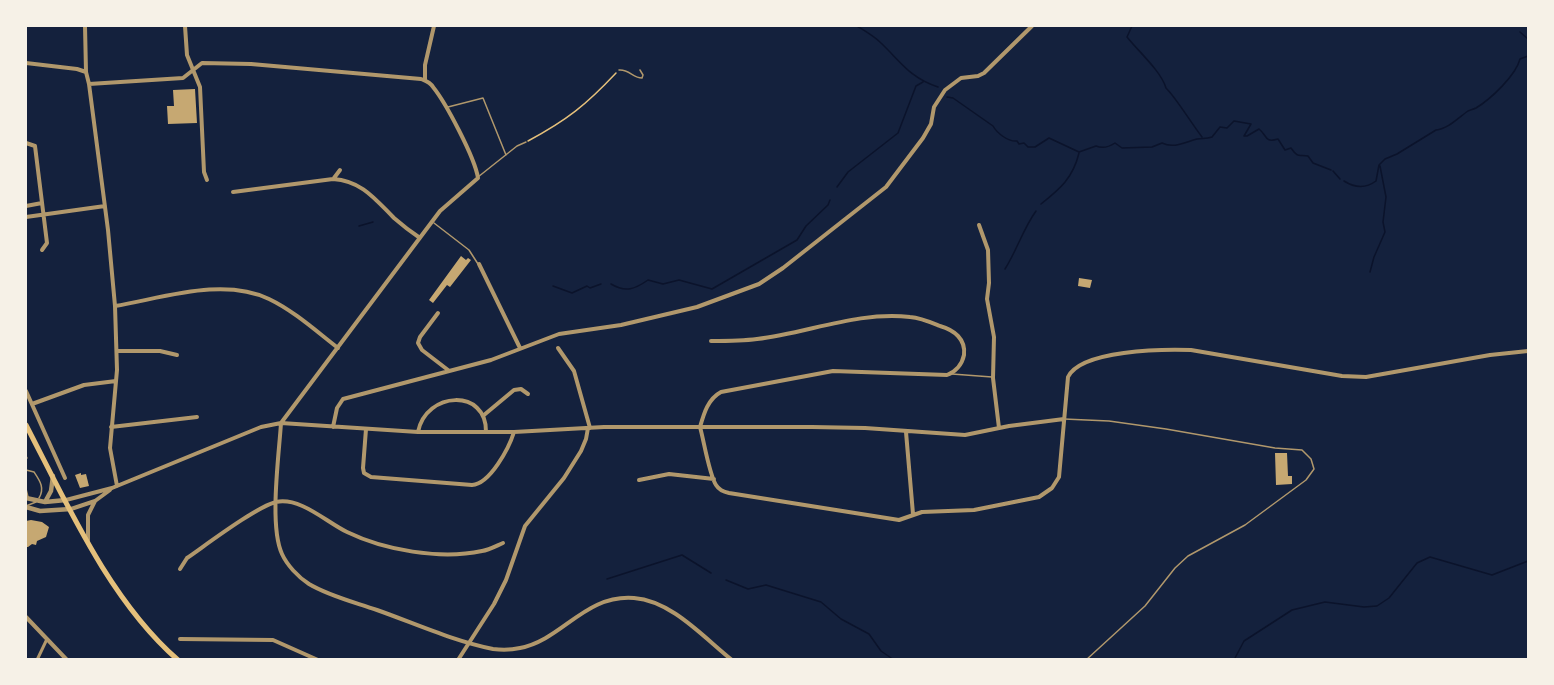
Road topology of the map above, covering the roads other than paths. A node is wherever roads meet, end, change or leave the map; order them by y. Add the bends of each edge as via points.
1 (85, 26) edge
2 (185, 26) edge
3 (434, 26) edge
4 (1032, 26) edge
5 (26, 63) edge
6 (193, 70) junction
7 (620, 70) road end
8 (640, 70) dead end
9 (86, 72) junction
10 (425, 80) junction
11 (89, 84) junction
12 (446, 108) junction
13 (526, 142) road end
14 (26, 143) edge
15 (506, 155) junction
16 (340, 170) dead end
17 (478, 178) junction
18 (333, 179) junction
19 (207, 180) dead end
20 (233, 192) dead end
21 (42, 203) junction
22 (26, 206) edge
23 (105, 206) junction
24 (43, 215) junction
25 (26, 217) edge
26 (432, 221) junction
27 (979, 225) dead end
28 (420, 238) junction
29 (42, 250) dead end
30 (479, 264) joint
31 (115, 306) junction
32 (438, 313) dead end
33 (711, 342) dead end
34 (338, 348) junction
35 (520, 348) junction
36 (558, 348) dead end
37 (117, 351) junction
38 (1528, 351) edge
39 (177, 355) dead end
40 (448, 371) junction
41 (950, 374) junction
42 (993, 378) junction
43 (116, 381) junction
44 (26, 391) edge
45 (528, 394) dead end
46 (32, 404) junction
47 (484, 414) junction
48 (197, 417) dead end
49 (1064, 419) junction
50 (281, 423) junction
51 (26, 425) edge
52 (700, 426) junction
53 (111, 427) junction
54 (333, 427) junction
55 (589, 428) junction
56 (999, 428) junction
57 (366, 429) junction
58 (418, 432) junction
59 (486, 432) junction
60 (514, 432) junction
61 (906, 432) junction
62 (26, 470) edge
63 (53, 476) junction
64 (65, 478) dead end
65 (714, 479) junction
66 (639, 480) dead end
67 (115, 487) junction
68 (26, 489) edge
69 (66, 500) junction
70 (37, 501) junction
71 (95, 501) junction
72 (45, 502) junction
73 (277, 502) junction
74 (26, 503) edge
75 (71, 509) junction
76 (913, 514) junction
77 (88, 541) junction
78 (503, 543) dead end
79 (180, 569) dead end
80 (26, 617) edge
81 (47, 639) junction
82 (180, 639) dead end
83 (468, 642) junction
84 (37, 660) edge
85 (67, 660) edge
86 (178, 660) edge
87 (318, 660) edge
88 (458, 660) edge
89 (732, 660) edge
90 (1086, 660) edge

1 - 9 street
2 - 6 street via 187,56
3 - 10 street
4 - 35 street via 987,70 978,76 961,78 942,93 923,138 886,187 759,284 697,307 630,324 559,334
5 - 9 street
6 - 10 street via 202,63 251,64
6 - 11 street via 183,78
6 - 19 street via 200,87
7 - 8 lane via 642,78
9 - 11 street
10 - 12 street
11 - 23 street
12 - 15 lane via 483,98
12 - 17 street
13 - 15 lane
14 - 21 street via 35,146
15 - 17 lane
16 - 18 street
17 - 26 street
18 - 20 street
18 - 28 street via 349,181 368,191
21 - 22 street
21 - 24 street
23 - 24 street
23 - 31 street
24 - 25 street
24 - 29 street via 46,243
26 - 28 street
26 - 30 lane via 469,250
27 - 42 street via 988,250
28 - 34 street
30 - 35 street
31 - 34 street via 205,290 245,291 280,305
31 - 37 street
32 - 40 street via 418,343
33 - 41 street via 757,339 867,317 911,317 957,335 964,355
34 - 50 street
35 - 40 street
36 - 55 street via 574,371
37 - 39 street
37 - 43 street
38 - 49 street via 1366,377 1191,350 1100,357 1070,372
40 - 54 street via 343,399
41 - 42 lane
41 - 52 street via 833,371 721,392 711,400
42 - 56 street
43 - 46 street via 84,385
43 - 53 street
44 - 46 street
45 - 47 street via 514,390
46 - 64 street
47 - 58 street via 465,401 446,401 423,416
47 - 59 street
48 - 53 street
49 - 56 street
49 - 76 street via 1059,477 1045,494 992,507
49 - 90 lane via 1120,423 1302,450 1314,469 1245,525 1188,556 1145,606
50 - 54 street
50 - 67 street via 261,427
50 - 73 street
51 - 63 main road
52 - 55 street
52 - 61 street
52 - 65 street
53 - 67 street
54 - 57 street
55 - 60 street
55 - 83 street via 560,484 525,526 506,580
56 - 61 street via 965,435
57 - 58 street
57 - 60 street via 363,468 370,477 472,484 487,479
58 - 59 street
59 - 60 street
61 - 76 street
62 - 70 lane via 34,472 40,482 42,491
63 - 69 main road
63 - 72 street
65 - 66 street via 669,474
65 - 76 street via 729,494 899,520
67 - 69 street
67 - 71 street
68 - 74 lane
69 - 72 street
69 - 75 main road
70 - 72 street
70 - 74 street
71 - 75 street
71 - 77 street via 88,515
73 - 78 street via 299,505 348,533 404,550 460,553 482,551
73 - 79 street via 187,558
73 - 83 street via 276,533 282,554 306,582
74 - 75 street via 40,511
75 - 77 main road
77 - 86 main road via 129,608
80 - 81 street
81 - 84 street
81 - 85 street
82 - 87 street via 273,640
83 - 88 street
83 - 89 street via 498,650 522,648 549,636 597,605 622,597 637,598 655,602 675,614

